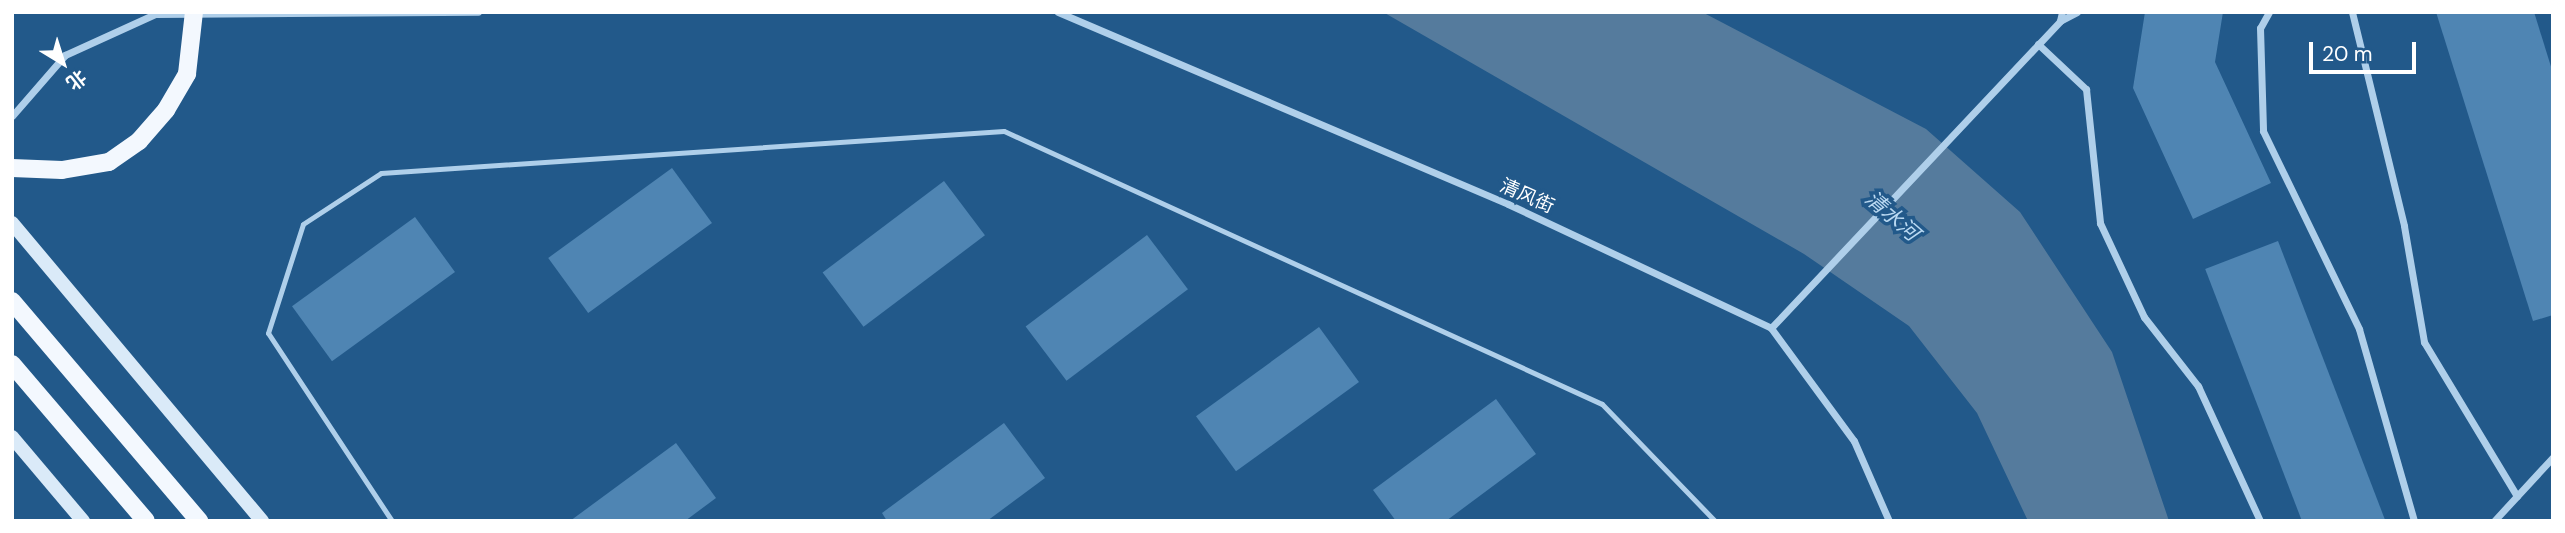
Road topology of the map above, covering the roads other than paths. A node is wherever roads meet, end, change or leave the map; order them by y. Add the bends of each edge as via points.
1 (194, 12) edge
2 (478, 12) edge
3 (1058, 12) edge
4 (2077, 12) edge
5 (2269, 12) edge
6 (2352, 12) edge
7 (2061, 17) edge
8 (2038, 44) junction
9 (12, 116) edge
10 (12, 168) edge
11 (12, 223) edge
12 (12, 301) edge
13 (1771, 328) junction
14 (12, 364) edge
15 (12, 437) edge
16 (2553, 457) edge
17 (2517, 496) junction
18 (83, 521) edge
19 (146, 521) edge
20 (199, 521) edge
21 (262, 521) edge
22 (392, 521) edge
23 (1715, 521) edge
24 (1889, 521) edge
25 (2260, 521) edge
26 (2414, 521) edge
27 (2494, 521) edge

1 - 10 main road, bridge via 187,74 166,110 139,141 109,162 62,170
2 - 9 street via 155,14 65,55
3 - 13 street, 清风街 via 1508,204
4 - 7 street
5 - 26 street via 2260,28 2263,131 2359,328
6 - 17 street via 2404,226 2424,342
7 - 8 street
8 - 13 street
8 - 25 street via 2086,89 2100,223 2144,317 2198,386
11 - 21 main road
12 - 20 main road
13 - 24 street, 清风街 via 1854,441
14 - 19 main road
15 - 18 main road
16 - 17 street
17 - 27 street
22 - 23 lane via 268,333 303,224 380,173 1004,131 1602,404

